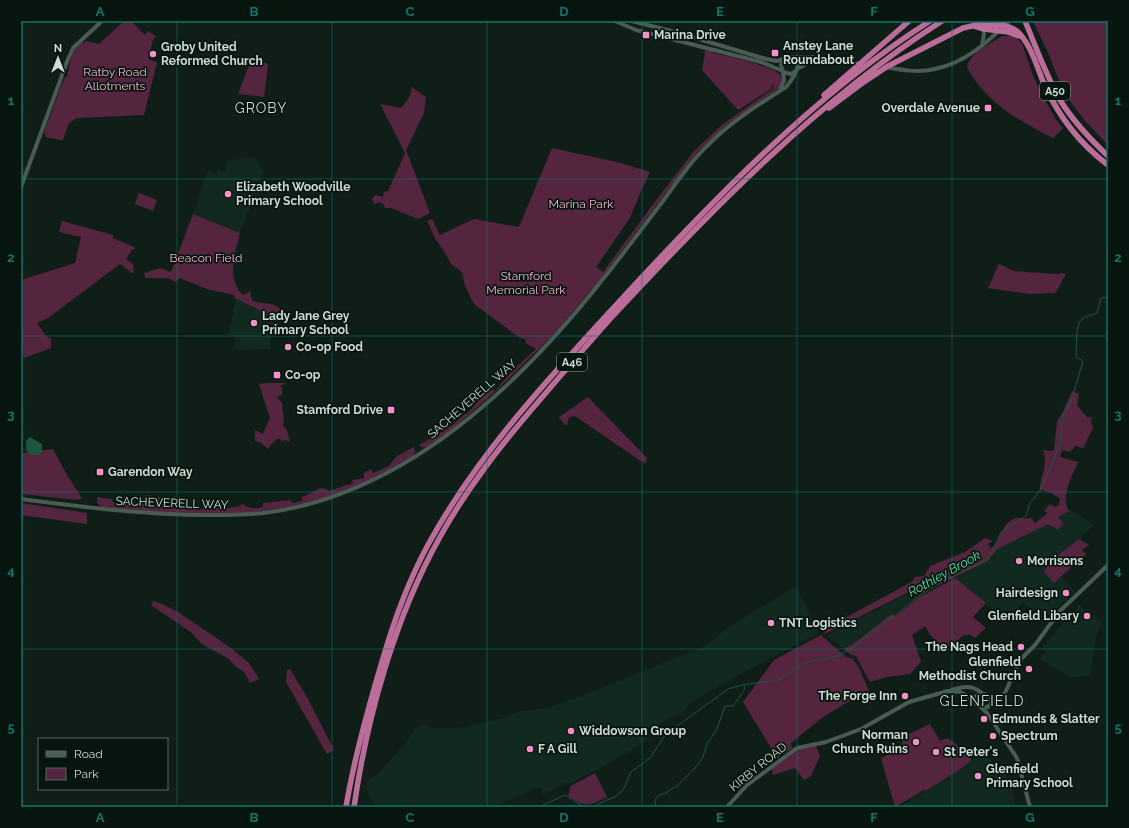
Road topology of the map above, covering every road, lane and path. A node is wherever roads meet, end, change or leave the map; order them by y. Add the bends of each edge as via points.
1 (102, 21) edge
2 (615, 21) edge
3 (632, 21) edge
4 (909, 21) edge
5 (930, 21) edge
6 (942, 21) edge
7 (1025, 21) edge
8 (1006, 22) edge
9 (623, 23) edge
10 (979, 25) edge
11 (1000, 30) junction
12 (1023, 38) junction
13 (982, 45) junction
14 (792, 57) junction
15 (783, 59) junction
16 (824, 60) junction
17 (797, 70) junction
18 (783, 72) junction
19 (780, 90) junction
20 (809, 121) junction
21 (779, 138) junction
22 (1108, 156) edge
23 (1108, 165) edge
24 (21, 187) edge
25 (21, 499) edge
26 (1108, 565) edge
27 (960, 688) junction
28 (948, 691) junction
29 (982, 693) junction
30 (966, 695) junction
31 (1000, 698) junction
32 (991, 699) junction
33 (974, 701) junction
34 (991, 705) junction
35 (982, 707) junction
36 (989, 716) junction
37 (346, 807) edge
38 (354, 807) edge
39 (727, 807) edge
40 (1030, 807) edge

1 - 24 street via 73,48
2 - 9 street
3 - 15 street via 766,59
4 - 21 highway via 803,113
5 - 21 highway, A46 via 855,74
6 - 20 highway, A46 via 864,76
7 - 22 highway, A50 via 1060,100 1080,128
8 - 10 highway
8 - 11 street
8 - 12 highway, A50
9 - 18 street via 745,57
10 - 11 highway
10 - 13 street via 984,39
10 - 20 highway via 963,28 888,66
11 - 12 highway
11 - 13 street
12 - 23 highway, A50 via 1058,110 1079,138
13 - 16 street via 964,58 929,70 904,70
14 - 15 street
14 - 16 street
14 - 17 street via 798,62
15 - 18 street
16 - 17 street
17 - 18 street via 791,74
17 - 19 street, SACHEVERELL WAY via 791,82
18 - 19 street via 784,80
19 - 25 street, SACHEVERELL WAY via 731,124 698,154 603,279 532,360 462,424 404,465 371,482 330,497 290,509 262,513 151,514
20 - 38 highway, A46 via 730,194 626,302 579,353 490,460 470,488 424,566 406,609 373,715
21 - 37 highway, A46 via 669,248 568,357 494,445 458,494 428,544 392,631 363,726
26 - 31 street via 1060,612 1020,660 1011,683
27 - 28 street, KIRBY ROAD
27 - 29 street via 973,688
27 - 30 street
28 - 30 street
28 - 39 street, KIRBY ROAD via 908,702 862,729 826,742 797,748 747,785
29 - 32 street
29 - 33 street via 976,695
30 - 33 street
31 - 32 street
31 - 34 street
32 - 34 street
33 - 35 street
34 - 35 street
34 - 36 street
35 - 36 street
36 - 40 street via 1017,758

